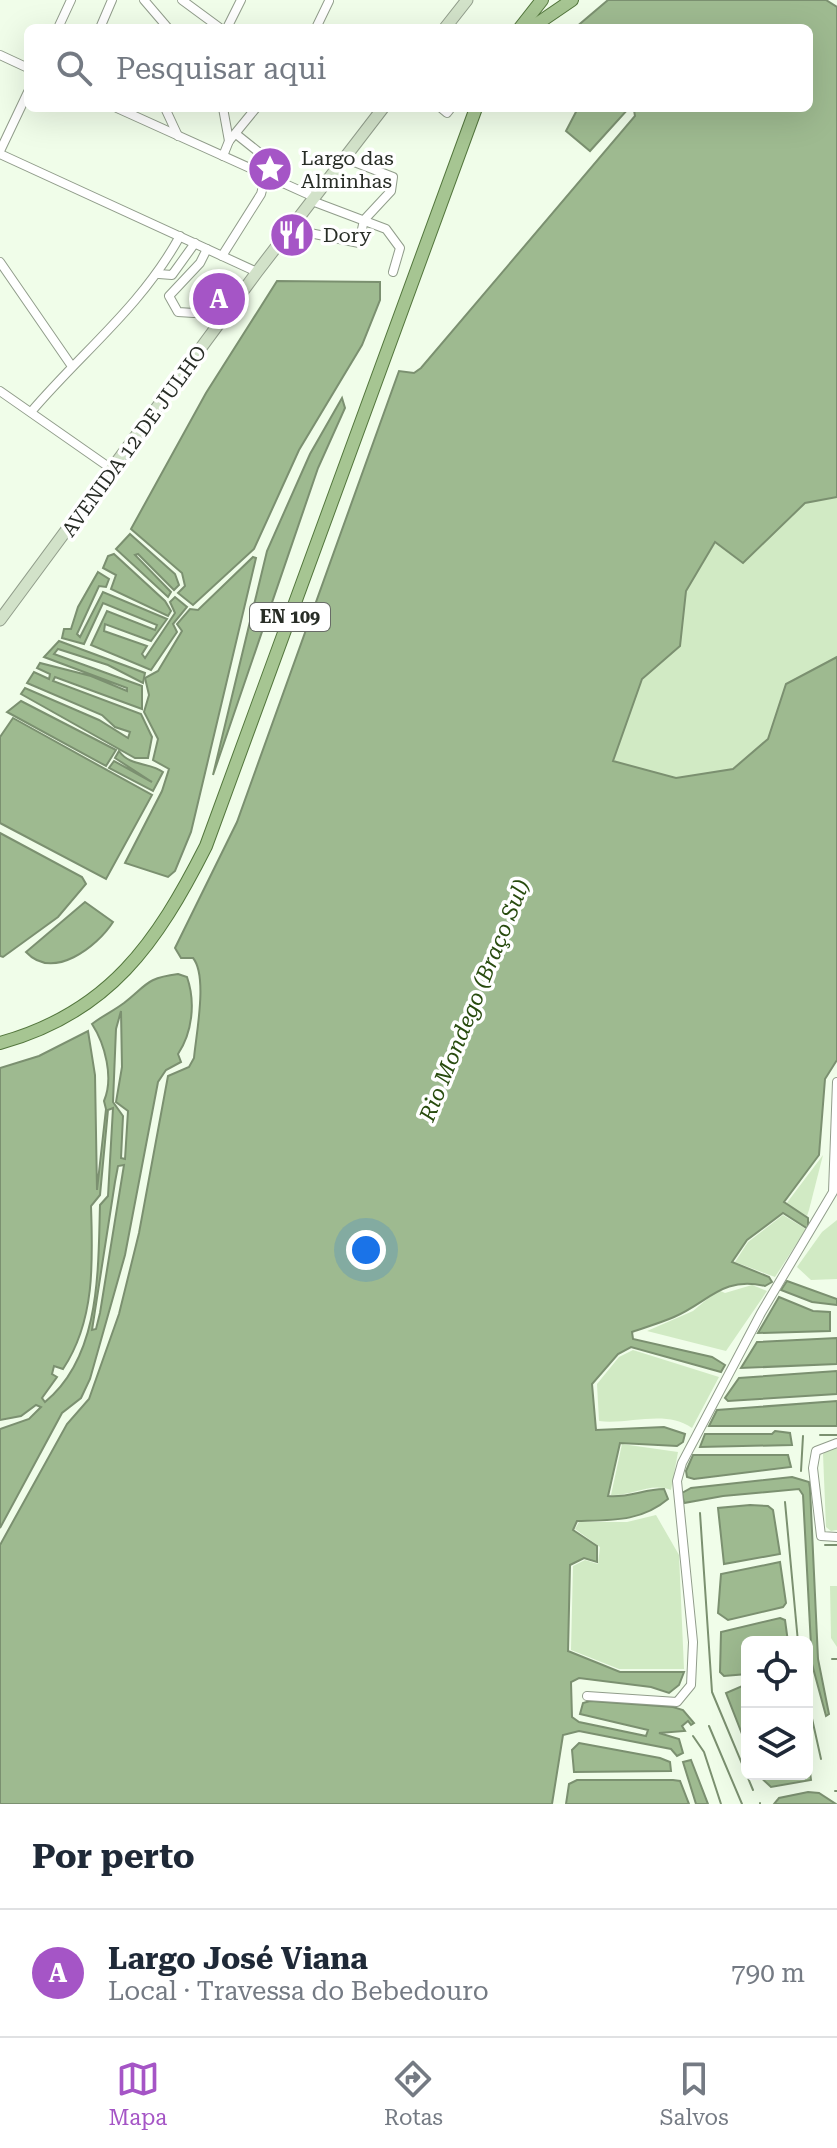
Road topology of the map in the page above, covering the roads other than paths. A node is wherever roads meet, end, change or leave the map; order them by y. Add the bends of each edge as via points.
1 (71, 0) edge
2 (112, 0) edge
3 (144, 0) edge
4 (182, 0) edge
5 (241, 0) edge
6 (328, 0) edge
7 (335, 0) edge
8 (467, 0) edge
9 (542, 0) edge
10 (557, 0) edge
11 (572, 0) edge
12 (60, 24) edge
13 (102, 24) edge
14 (165, 24) edge
15 (215, 24) edge
16 (229, 24) edge
17 (318, 24) edge
18 (448, 24) edge
19 (523, 24) edge
20 (535, 24) edge
21 (536, 24) edge
22 (0, 55) edge
23 (24, 66) edge
24 (24, 101) edge
25 (126, 112) edge
26 (167, 112) edge
27 (224, 112) edge
28 (253, 112) edge
29 (380, 112) edge
30 (475, 112) edge
31 (236, 134) junction
32 (178, 136) junction
33 (229, 141) junction
34 (0, 152) edge
35 (223, 156) junction
36 (344, 158) junction
37 (266, 175) junction
38 (284, 183) junction
39 (313, 199) junction
40 (364, 220) junction
41 (290, 229) junction
42 (180, 236) junction
43 (195, 243) junction
44 (207, 249) junction
45 (222, 256) junction
46 (0, 262) edge
47 (257, 272) junction
48 (393, 272) dead end
49 (159, 274) junction
50 (209, 306) dead end
51 (71, 365) junction
52 (0, 391) edge
53 (31, 412) junction
54 (113, 470) junction
55 (0, 620) edge
56 (0, 1043) edge
57 (837, 1082) edge
58 (837, 1443) edge
59 (837, 1537) edge
60 (587, 1696) dead end

1 - 12 street
2 - 13 street
3 - 14 street
4 - 15 street
5 - 16 street
6 - 7 street
6 - 17 street
8 - 18 main road
9 - 19 main road
10 - 20 main road
11 - 21 main road
22 - 23 street
24 - 34 street
25 - 32 street
26 - 32 street
27 - 33 street
28 - 31 street
29 - 36 main road, AVENIDA 12 DE JULHO
30 - 56 main road, EN 109 via 244,745 182,894 146,949 115,983 76,1014
31 - 33 street
31 - 38 street via 271,162
32 - 35 street
33 - 35 street
34 - 42 street
35 - 37 street
36 - 39 main road, AVENIDA 12 DE JULHO
36 - 40 street via 393,177 391,191
37 - 38 street
37 - 45 street via 261,194
38 - 39 street
39 - 40 street
39 - 41 main road, AVENIDA 12 DE JULHO
40 - 41 street via 359,243
40 - 48 street via 395,238 400,248
41 - 47 main road, AVENIDA 12 DE JULHO
42 - 43 street
42 - 49 street
43 - 44 street
43 - 49 street via 172,275
44 - 45 street
44 - 50 street via 169,296 178,312 194,313
45 - 47 street
46 - 51 street
47 - 54 main road, AVENIDA 12 DE JULHO
49 - 51 street via 125,315
51 - 53 street
52 - 53 street
53 - 54 street
54 - 55 main road, AVENIDA 12 DE JULHO
57 - 60 street via 833,1192 761,1313 677,1481 693,1642 691,1685 677,1702
58 - 59 street via 816,1451 813,1468 821,1536

